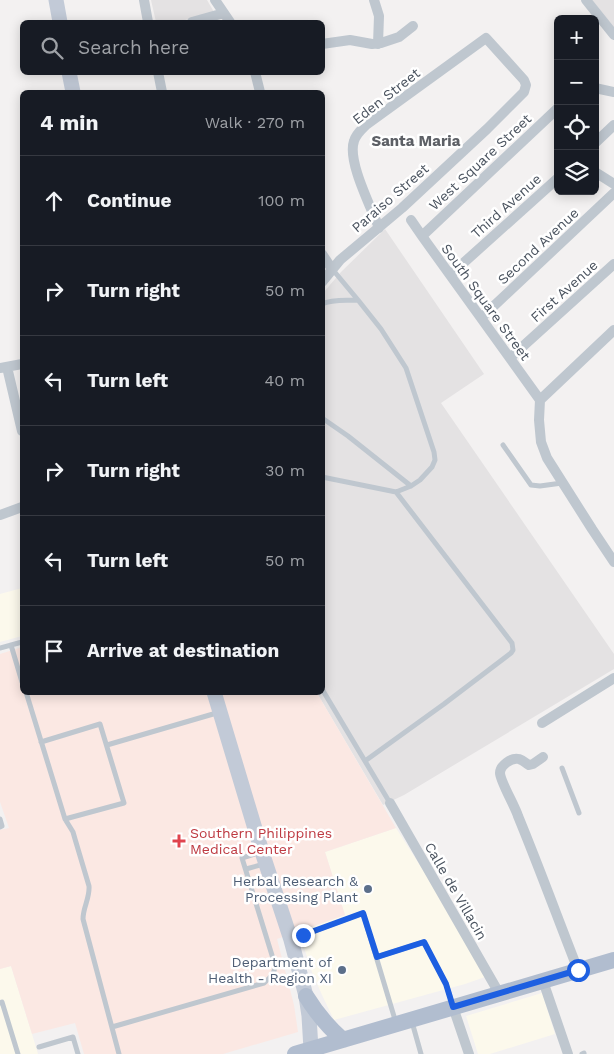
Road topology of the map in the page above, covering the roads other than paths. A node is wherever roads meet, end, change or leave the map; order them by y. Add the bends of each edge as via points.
1 (56, 0) edge
2 (144, 0) edge
3 (215, 0) edge
4 (374, 0) edge
5 (586, 0) edge
6 (224, 13) junction
7 (60, 20) edge
8 (148, 20) edge
9 (199, 20) edge
10 (229, 20) edge
11 (413, 26) dead end
12 (614, 35) edge
13 (486, 38) joint
14 (325, 44) edge
15 (378, 44) junction
16 (70, 75) edge
17 (159, 75) edge
18 (256, 75) edge
19 (599, 89) edge
20 (73, 90) edge
21 (162, 90) edge
22 (260, 90) edge
23 (614, 92) edge
24 (554, 112) edge
25 (612, 130) edge
26 (599, 140) edge
27 (599, 175) edge
28 (554, 182) edge
29 (614, 184) edge
30 (614, 193) edge
31 (411, 220) dead end
32 (379, 228) junction
33 (422, 236) junction
34 (325, 258) edge
35 (614, 264) edge
36 (332, 269) junction
37 (450, 275) junction
38 (325, 278) edge
39 (358, 300) junction
40 (325, 302) edge
41 (481, 318) junction
42 (614, 330) edge
43 (510, 358) junction
44 (20, 364) edge
45 (4, 368) edge
46 (540, 400) junction
47 (325, 420) edge
48 (20, 424) edge
49 (503, 445) dead end
50 (325, 478) edge
51 (562, 482) junction
52 (411, 486) junction
53 (396, 492) junction
54 (20, 508) edge
55 (0, 515) edge
56 (614, 562) edge
57 (20, 643) edge
58 (11, 645) junction
59 (0, 648) edge
60 (20, 675) edge
61 (614, 678) edge
62 (325, 694) edge
63 (27, 695) edge
64 (215, 695) edge
65 (220, 712) junction
66 (542, 723) dead end
67 (41, 742) junction
68 (107, 745) junction
69 (543, 757) dead end
70 (365, 761) junction
71 (562, 768) dead end
72 (390, 803) joint
73 (579, 813) dead end
74 (0, 819) edge
75 (64, 819) junction
76 (0, 827) edge
77 (264, 858) junction
78 (246, 869) junction
79 (291, 940) junction
80 (377, 957) junction
81 (614, 960) edge
82 (578, 970) junction
83 (543, 980) junction
84 (500, 994) junction
85 (306, 996) junction
86 (0, 1003) edge
87 (453, 1007) junction
88 (404, 1021) junction
89 (112, 1026) junction
90 (343, 1040) junction
91 (39, 1047) dead end
92 (311, 1052) edge
93 (18, 1054) edge
94 (78, 1054) edge
95 (119, 1054) edge
96 (294, 1054) edge
97 (421, 1054) edge
98 (469, 1054) edge
99 (568, 1054) edge

1 - 7 main road
2 - 8 street
3 - 6 street
4 - 15 street via 380,16
5 - 12 street
6 - 9 street
6 - 10 street
11 - 15 street via 400,37
13 - 32 street, Eden Street via 366,125 354,139 354,163
13 - 32 street, Paraiso Street via 524,80 524,92
14 - 15 street via 350,40
16 - 20 main road
17 - 21 street
18 - 22 street
19 - 23 street
24 - 33 street, West Square Street
25 - 26 street
27 - 29 street
28 - 37 street, Third Avenue
30 - 41 street, Second Avenue
31 - 33 street, South Square Street
32 - 36 street, Paraiso Street
33 - 37 street, South Square Street
34 - 36 street
35 - 43 street, First Avenue
36 - 38 street, Paraiso Street
36 - 39 lane
37 - 41 street, South Square Street
39 - 40 lane
39 - 52 lane via 381,329 403,370 434,452 432,467
41 - 43 street, South Square Street
42 - 46 street
43 - 46 street, South Square Street
44 - 45 street
45 - 48 street
46 - 51 street via 541,442
47 - 52 lane
49 - 51 lane via 531,485
50 - 53 lane
51 - 56 street
52 - 53 lane
53 - 70 lane via 512,643 513,650
54 - 55 street
57 - 58 lane
58 - 59 lane
58 - 60 lane
61 - 66 street
62 - 70 lane
63 - 67 lane
64 - 65 main road
65 - 68 lane
65 - 77 main road
67 - 68 lane via 100,724
67 - 75 lane
68 - 75 lane via 124,802
69 - 82 street via 529,765 514,759 506,762 500,772
70 - 72 lane
71 - 73 lane
72 - 84 street, Calle de Villacin
74 - 76 lane
75 - 89 lane via 73,832 89,886 83,919
77 - 78 lane
77 - 78 lane via 242,858
77 - 79 main road
78 - 89 lane via 275,965 269,979
79 - 80 lane via 363,913
79 - 85 main road
80 - 87 lane via 424,942 446,984
80 - 88 lane
81 - 82 main road
82 - 83 main road
83 - 84 main road
83 - 99 street
84 - 87 main road
85 - 90 main road via 328,1027
85 - 92 main road
86 - 93 lane
87 - 88 main road
87 - 98 street
88 - 90 main road
88 - 97 lane
89 - 95 lane
90 - 92 main road
91 - 94 lane via 73,1037
92 - 96 main road

